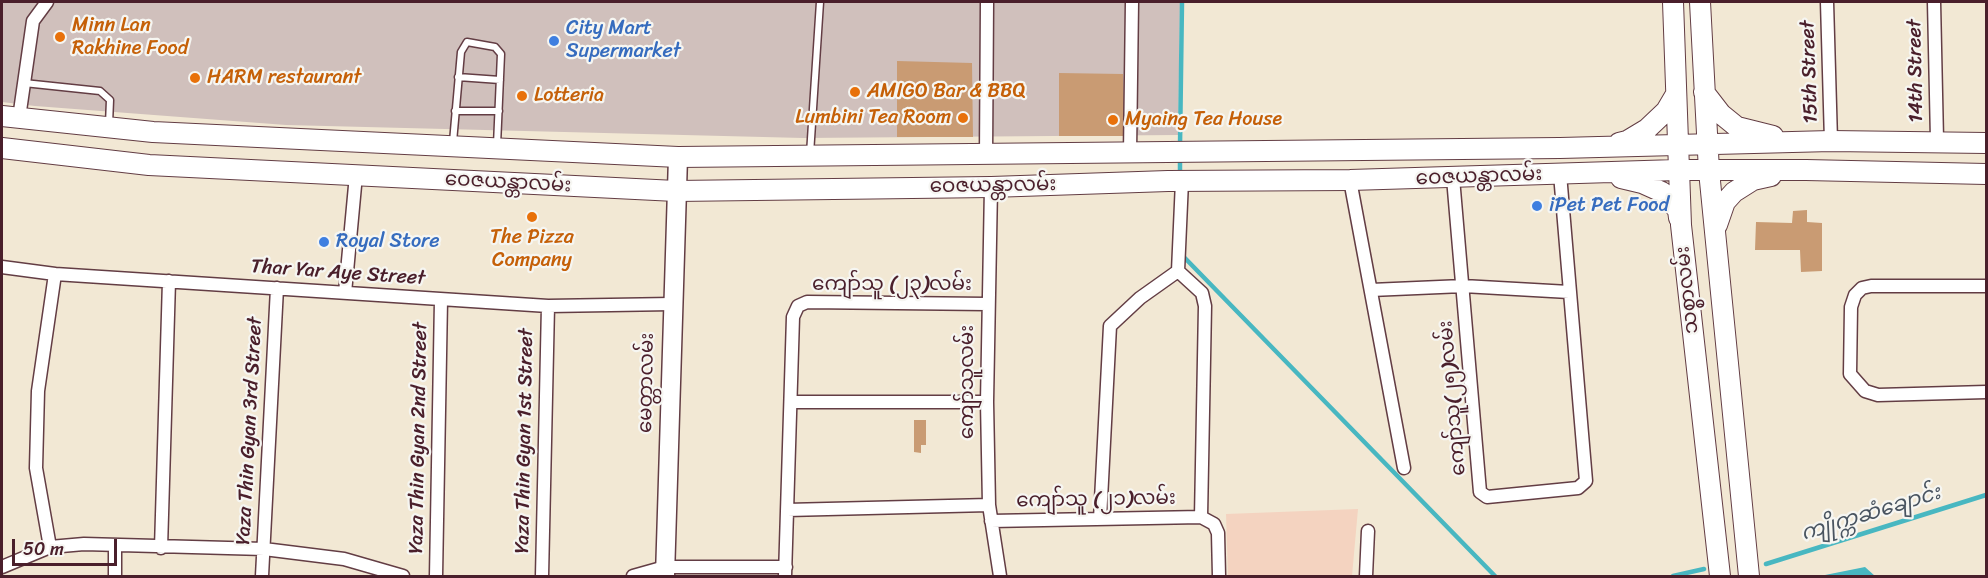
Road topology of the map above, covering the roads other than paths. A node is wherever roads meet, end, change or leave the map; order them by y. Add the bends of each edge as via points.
1 (47, 2) edge
2 (820, 2) edge
3 (987, 2) edge
4 (1132, 2) edge
5 (1673, 2) edge
6 (1700, 2) edge
7 (1827, 2) edge
8 (1934, 2) edge
9 (458, 77) junction
10 (500, 80) junction
11 (24, 83) junction
12 (1704, 92) junction
13 (1677, 94) junction
14 (455, 111) junction
15 (499, 111) junction
16 (10, 117) edge
17 (108, 127) junction
18 (153, 132) junction
19 (1937, 140) junction
20 (1802, 141) junction
21 (1831, 141) junction
22 (1986, 143) edge
23 (453, 146) junction
24 (1597, 146) junction
25 (1676, 146) junction
26 (1707, 146) junction
27 (2, 148) edge
28 (497, 148) junction
29 (1296, 151) junction
30 (1130, 153) junction
31 (986, 155) junction
32 (809, 156) junction
33 (678, 157) junction
34 (149, 165) junction
35 (1677, 170) junction
36 (1806, 170) junction
37 (1709, 171) junction
38 (1598, 173) junction
39 (1560, 174) junction
40 (1986, 174) edge
41 (356, 175) junction
42 (1454, 178) junction
43 (1295, 180) junction
44 (1350, 180) junction
45 (1182, 181) junction
46 (991, 187) junction
47 (676, 191) junction
48 (1681, 225) junction
49 (1715, 230) junction
50 (2, 267) edge
51 (1178, 271) junction
52 (55, 274) junction
53 (169, 281) junction
54 (1463, 286) junction
55 (1986, 286) edge
56 (277, 288) junction
57 (1371, 290) junction
58 (1569, 292) junction
59 (345, 293) junction
60 (441, 300) junction
61 (672, 304) junction
62 (987, 304) junction
63 (548, 306) junction
64 (1986, 392) edge
65 (791, 402) junction
66 (987, 402) junction
67 (1404, 468) dead end
68 (989, 505) junction
69 (787, 510) junction
70 (1201, 517) junction
71 (1100, 519) junction
72 (991, 521) junction
73 (1368, 531) dead end
74 (115, 546) junction
75 (50, 548) junction
76 (161, 548) junction
77 (264, 549) junction
78 (2, 567) edge
79 (665, 572) edge
80 (785, 572) edge
81 (115, 576) edge
82 (262, 576) edge
83 (403, 576) edge
84 (436, 576) edge
85 (542, 576) edge
86 (633, 576) edge
87 (1000, 576) edge
88 (1219, 576) edge
89 (1366, 576) edge
90 (1720, 576) edge
91 (1749, 576) edge

1 - 11 street via 33,21
2 - 32 lane
3 - 31 street
4 - 30 street
5 - 13 main road, သစ္စာလမ်း
6 - 12 main road, သစ္စာလမ်း
7 - 21 street, 15th Street
8 - 19 street, 14th Street
9 - 10 lane
9 - 10 lane via 460,52 467,42 499,50
9 - 14 lane
10 - 15 lane
11 - 16 street
11 - 17 lane via 100,91 110,100
12 - 20 main road via 1737,127
12 - 26 main road, သစ္စာလမ်း
13 - 24 main road via 1647,129 1628,141
13 - 25 main road, သစ္စာလမ်း
14 - 15 lane
14 - 23 lane
15 - 28 lane
16 - 17 main road, ဝေဇယန္တာလမ်း
17 - 18 main road, ဝေဇယန္တာလမ်း
18 - 23 main road, ဝေဇယန္တာလမ်း
18 - 34 main road
19 - 21 main road, ဝေဇယန္တာလမ်း
19 - 22 main road, ဝေဇယန္တာလမ်း
20 - 21 main road, ဝေဇယန္တာလမ်း
20 - 26 main road, ဝေဇယန္တာလမ်း
23 - 28 main road, ဝေဇယန္တာလမ်း
24 - 25 main road, ဝေဇယန္တာလမ်း
24 - 29 main road, ဝေဇယန္တာလမ်း
25 - 26 main road, ဝေဇယန္တာလမ်း
25 - 35 main road, သစ္စာလမ်း
26 - 37 main road, သစ္စာလမ်း
27 - 34 main road, ဝေဇယန္တာလမ်း
28 - 33 main road, ဝေဇယန္တာလမ်း
29 - 30 main road, ဝေဇယန္တာလမ်း
29 - 43 main road
30 - 31 main road, ဝေဇယန္တာလမ်း
31 - 32 main road, ဝေဇယန္တာလမ်း
32 - 33 main road, ဝေဇယန္တာလမ်း
33 - 47 main road, မေတ္တာလမ်း
34 - 41 main road, ဝေဇယန္တာလမ်း
35 - 37 main road, ဝေဇယန္တာလမ်း
35 - 38 main road, ဝေဇယန္တာလမ်း
35 - 48 main road, သစ္စာလမ်း
36 - 37 main road, ဝေဇယန္တာလမ်း
36 - 40 main road, ဝေဇယန္တာလမ်း
36 - 49 main road via 1753,180 1734,192 1725,202
37 - 49 main road, သစ္စာလမ်း
38 - 39 main road, ဝေဇယန္တာလမ်း
38 - 48 main road via 1662,192 1677,210
39 - 42 main road, ဝေဇယန္တာလမ်း
39 - 58 street, ကျော်သူ(၂၅)လမ်း
41 - 47 main road, ဝေဇယန္တာလမ်း
41 - 59 street
42 - 44 main road, ဝေဇယန္တာလမ်း
42 - 54 street, ကျော်သူ(၂၅)လမ်း
43 - 44 main road, ဝေဇယန္တာလမ်း
43 - 45 main road, ဝေဇယန္တာလမ်း
44 - 57 street
45 - 46 main road, ဝေဇယန္တာလမ်း
45 - 51 street
46 - 47 main road, ဝေဇယန္တာလမ်း
46 - 62 street, ကျော်သူလမ်း
47 - 61 main road, မေတ္တာလမ်း
48 - 90 main road, သစ္စာလမ်း
49 - 91 main road, သစ္စာလမ်း
50 - 52 street, Thar Yar Aye Street
51 - 70 street via 1202,293 1205,306
51 - 71 street via 1110,326
52 - 53 street, Thar Yar Aye Street
52 - 75 street via 38,391 36,468
53 - 56 street, Thar Yar Aye Street
53 - 76 street
54 - 57 street
54 - 58 street
54 - 58 street, ကျော်သူ(၂၅)လမ်း via 1480,492 1487,497 1578,488 1586,481
55 - 64 street via 1871,286 1854,295 1850,374 1865,391 1878,395
56 - 59 street, Thar Yar Aye Street
56 - 77 street, Yaza Thin Gyan 3rd Street
57 - 67 street
59 - 60 street, Thar Yar Aye Street
60 - 63 street, Thar Yar Aye Street
60 - 84 street, Yaza Thin Gyan 2nd Street
61 - 63 street, Thar Yar Aye Street
61 - 79 main road, မေတ္တာလမ်း
62 - 65 street, ကျော်သူ (၂၃)လမ်း via 807,302 798,306 793,317
62 - 66 street, ကျော်သူလမ်း
63 - 85 street, Yaza Thin Gyan 1st Street
65 - 66 street
65 - 69 street
66 - 68 street, ကျော်သူလမ်း
68 - 69 street, ကျော်သူ (၂၁)လမ်း
68 - 72 street, ကျော်သူလမ်း
69 - 80 street
70 - 71 street, ကျော်သူ (၂၁)လမ်း
70 - 88 street via 1214,524 1218,533
71 - 72 street, ကျော်သူ (၂၁)လမ်း
72 - 87 street, ကျော်သူလမ်း
73 - 89 street
74 - 75 street
74 - 76 street
74 - 81 street
75 - 78 street
76 - 77 street
77 - 82 street, Yaza Thin Gyan 3rd Street
77 - 83 street via 344,559
79 - 80 street
79 - 86 street

